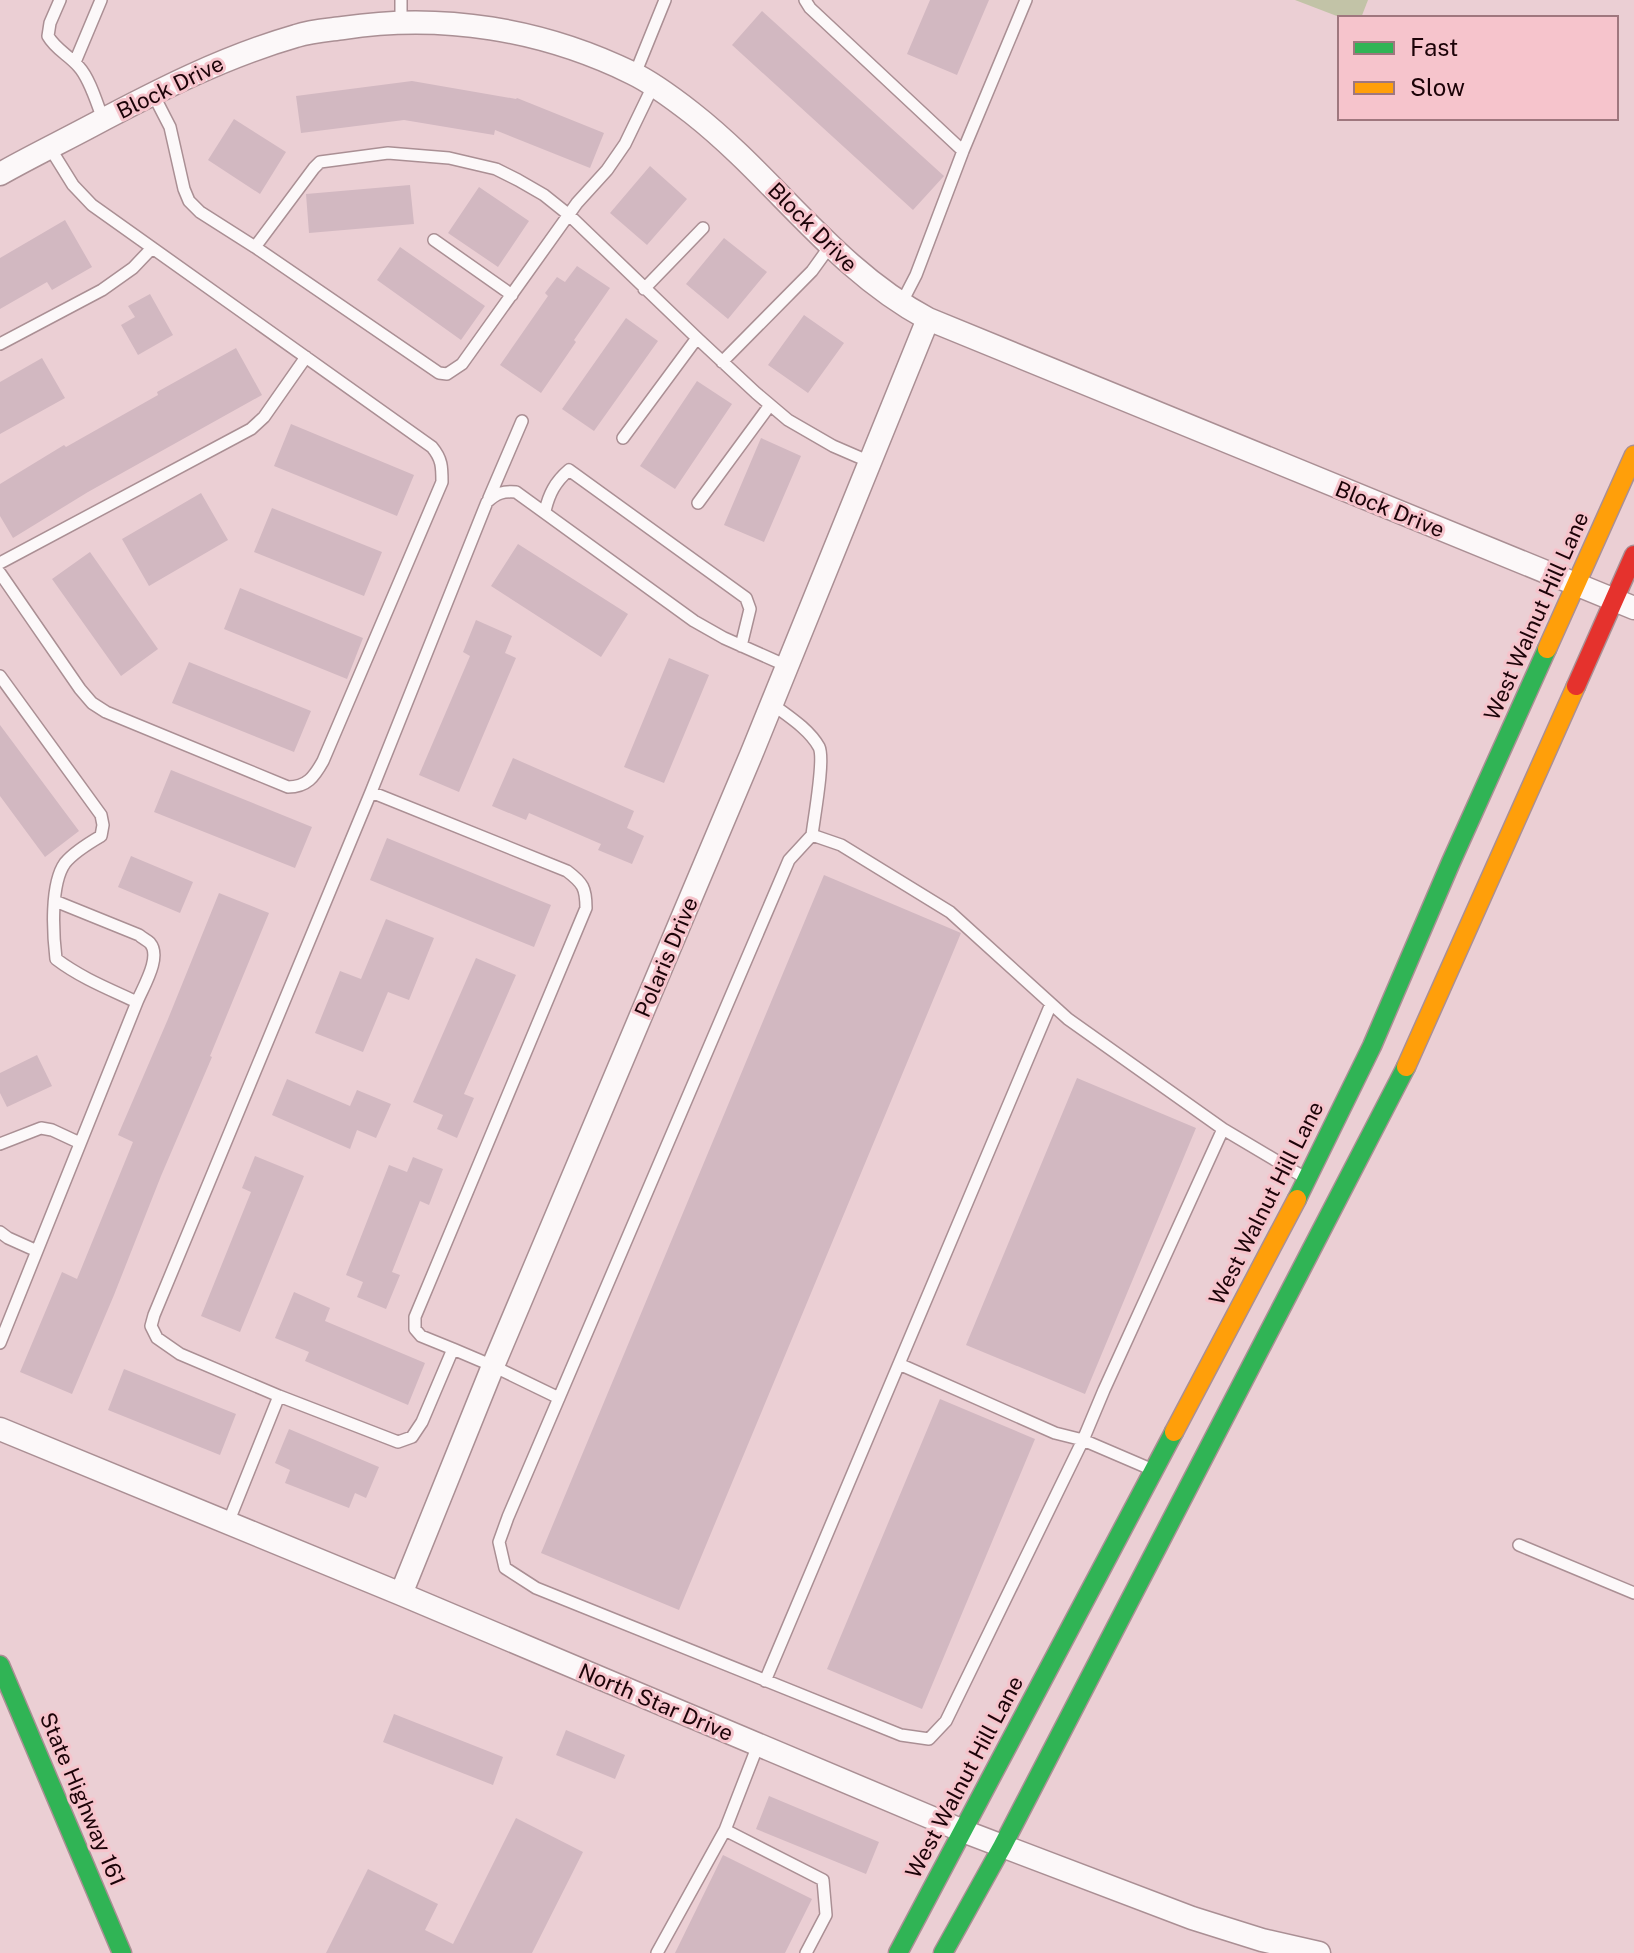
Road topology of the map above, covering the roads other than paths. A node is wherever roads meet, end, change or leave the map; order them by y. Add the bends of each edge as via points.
1 (60, 0) edge
2 (101, 0) edge
3 (665, 0) edge
4 (805, 0) edge
5 (1026, 0) edge
6 (401, 11) edge
7 (75, 62) junction
8 (644, 80) junction
9 (153, 94) junction
10 (103, 119) junction
11 (50, 148) junction
12 (963, 151) junction
13 (2, 169) edge
14 (569, 215) junction
15 (703, 228) dead end
16 (434, 240) dead end
17 (830, 246) junction
18 (255, 247) junction
19 (152, 248) junction
20 (644, 289) junction
21 (512, 295) junction
22 (901, 304) junction
23 (928, 319) junction
24 (697, 338) junction
25 (0, 344) edge
26 (306, 357) junction
27 (722, 362) junction
28 (770, 405) junction
29 (522, 421) dead end
30 (623, 438) dead end
31 (1634, 455) edge
32 (870, 462) junction
33 (487, 502) junction
34 (698, 503) dead end
35 (545, 511) junction
36 (1634, 555) edge
37 (0, 563) edge
38 (0, 573) edge
39 (1576, 585) junction
40 (1624, 604) edge
41 (741, 646) junction
42 (787, 666) junction
43 (0, 676) edge
44 (772, 704) junction
45 (371, 792) junction
46 (812, 835) junction
47 (55, 901) junction
48 (137, 1002) junction
49 (1051, 1004) junction
50 (1223, 1129) junction
51 (80, 1143) junction
52 (0, 1144) edge
53 (1323, 1188) junction
54 (0, 1232) edge
55 (37, 1251) junction
56 (0, 1343) edge
57 (453, 1349) junction
58 (899, 1364) junction
59 (493, 1366) junction
60 (279, 1396) junction
61 (559, 1398) junction
62 (0, 1429) edge
63 (1083, 1440) junction
64 (1171, 1479) junction
65 (228, 1523) junction
66 (1519, 1545) dead end
67 (1634, 1593) edge
68 (401, 1594) junction
69 (0, 1665) edge
70 (765, 1681) junction
71 (758, 1745) junction
72 (725, 1830) junction
73 (963, 1831) junction
74 (1002, 1847) junction
75 (122, 1953) edge
76 (657, 1953) edge
77 (806, 1953) edge
78 (898, 1953) edge
79 (943, 1953) edge
80 (1319, 1953) edge

1 - 7 lane via 48,36
2 - 7 lane
3 - 8 lane
4 - 12 lane
5 - 12 lane
6 - 8 street, Block Drive via 532,36
6 - 9 street, Block Drive via 364,25 298,35 217,63
7 - 10 lane
8 - 14 lane via 625,144
8 - 17 street, Block Drive via 723,139
9 - 10 street, Block Drive
9 - 18 lane via 170,127 189,201
10 - 11 street, Block Drive
11 - 13 street, Block Drive
11 - 19 lane via 92,205
12 - 22 lane
14 - 18 lane via 496,169 388,153 320,162
14 - 20 lane
14 - 21 lane
15 - 20 lane
16 - 21 lane
17 - 22 street, Block Drive
17 - 27 lane
18 - 21 lane via 439,373 462,364
19 - 25 lane via 102,290
19 - 26 lane
20 - 24 lane
22 - 23 street, Block Drive
23 - 32 street, Polaris Drive
23 - 39 street, Block Drive
24 - 27 lane
24 - 30 lane
26 - 37 lane via 251,429
26 - 38 lane via 432,447 442,466 442,482 323,761 306,784 288,787 92,703
27 - 28 lane
28 - 32 lane via 833,446
28 - 34 lane
29 - 33 lane
31 - 39 main road, West Walnut Hill Lane
32 - 42 street, Polaris Drive
33 - 35 lane via 495,494 516,492
33 - 45 lane
35 - 41 lane via 694,621
35 - 41 lane via 555,484 569,470 746,598 750,609
36 - 40 main road, West Walnut Hill Lane
39 - 40 street, Block Drive
39 - 53 main road, West Walnut Hill Lane via 1372,1046
40 - 53 main road, West Walnut Hill Lane via 1410,1060
41 - 42 lane
42 - 44 street, Polaris Drive
43 - 47 lane via 101,815 101,836 64,865
44 - 46 lane via 820,749
44 - 59 street, Polaris Drive
45 - 57 lane via 567,871 586,896 586,908 415,1317 421,1336
45 - 60 lane via 151,1326 157,1338 180,1354
46 - 49 lane via 841,845 950,912
46 - 61 lane via 789,860
47 - 48 lane via 56,959
47 - 48 lane via 150,943 154,961
48 - 51 lane
49 - 50 lane
49 - 58 lane
50 - 53 lane
50 - 63 lane
51 - 52 lane via 41,1128
51 - 55 lane
53 - 64 main road, West Walnut Hill Lane
53 - 64 main road, West Walnut Hill Lane
54 - 55 lane
55 - 56 lane
57 - 59 lane
57 - 60 lane via 422,1422 412,1437 398,1442
58 - 63 lane via 1055,1433
58 - 70 lane
59 - 61 lane
59 - 68 street, Polaris Drive
60 - 65 lane
61 - 70 lane via 499,1542 505,1568 536,1588
62 - 65 street, North Star Drive
63 - 64 lane
63 - 70 lane via 946,1721 929,1739 901,1735
64 - 73 main road, West Walnut Hill Lane
64 - 74 main road, West Walnut Hill Lane
65 - 68 street, North Star Drive
66 - 67 lane
68 - 71 street, North Star Drive
69 - 75 main road, State Highway 161
71 - 72 lane
71 - 73 street, North Star Drive
72 - 76 lane
72 - 77 lane via 823,1880 826,1915
73 - 74 street, North Star Drive
73 - 78 main road, West Walnut Hill Lane
74 - 79 main road, West Walnut Hill Lane
74 - 80 street, North Star Drive via 1192,1918

